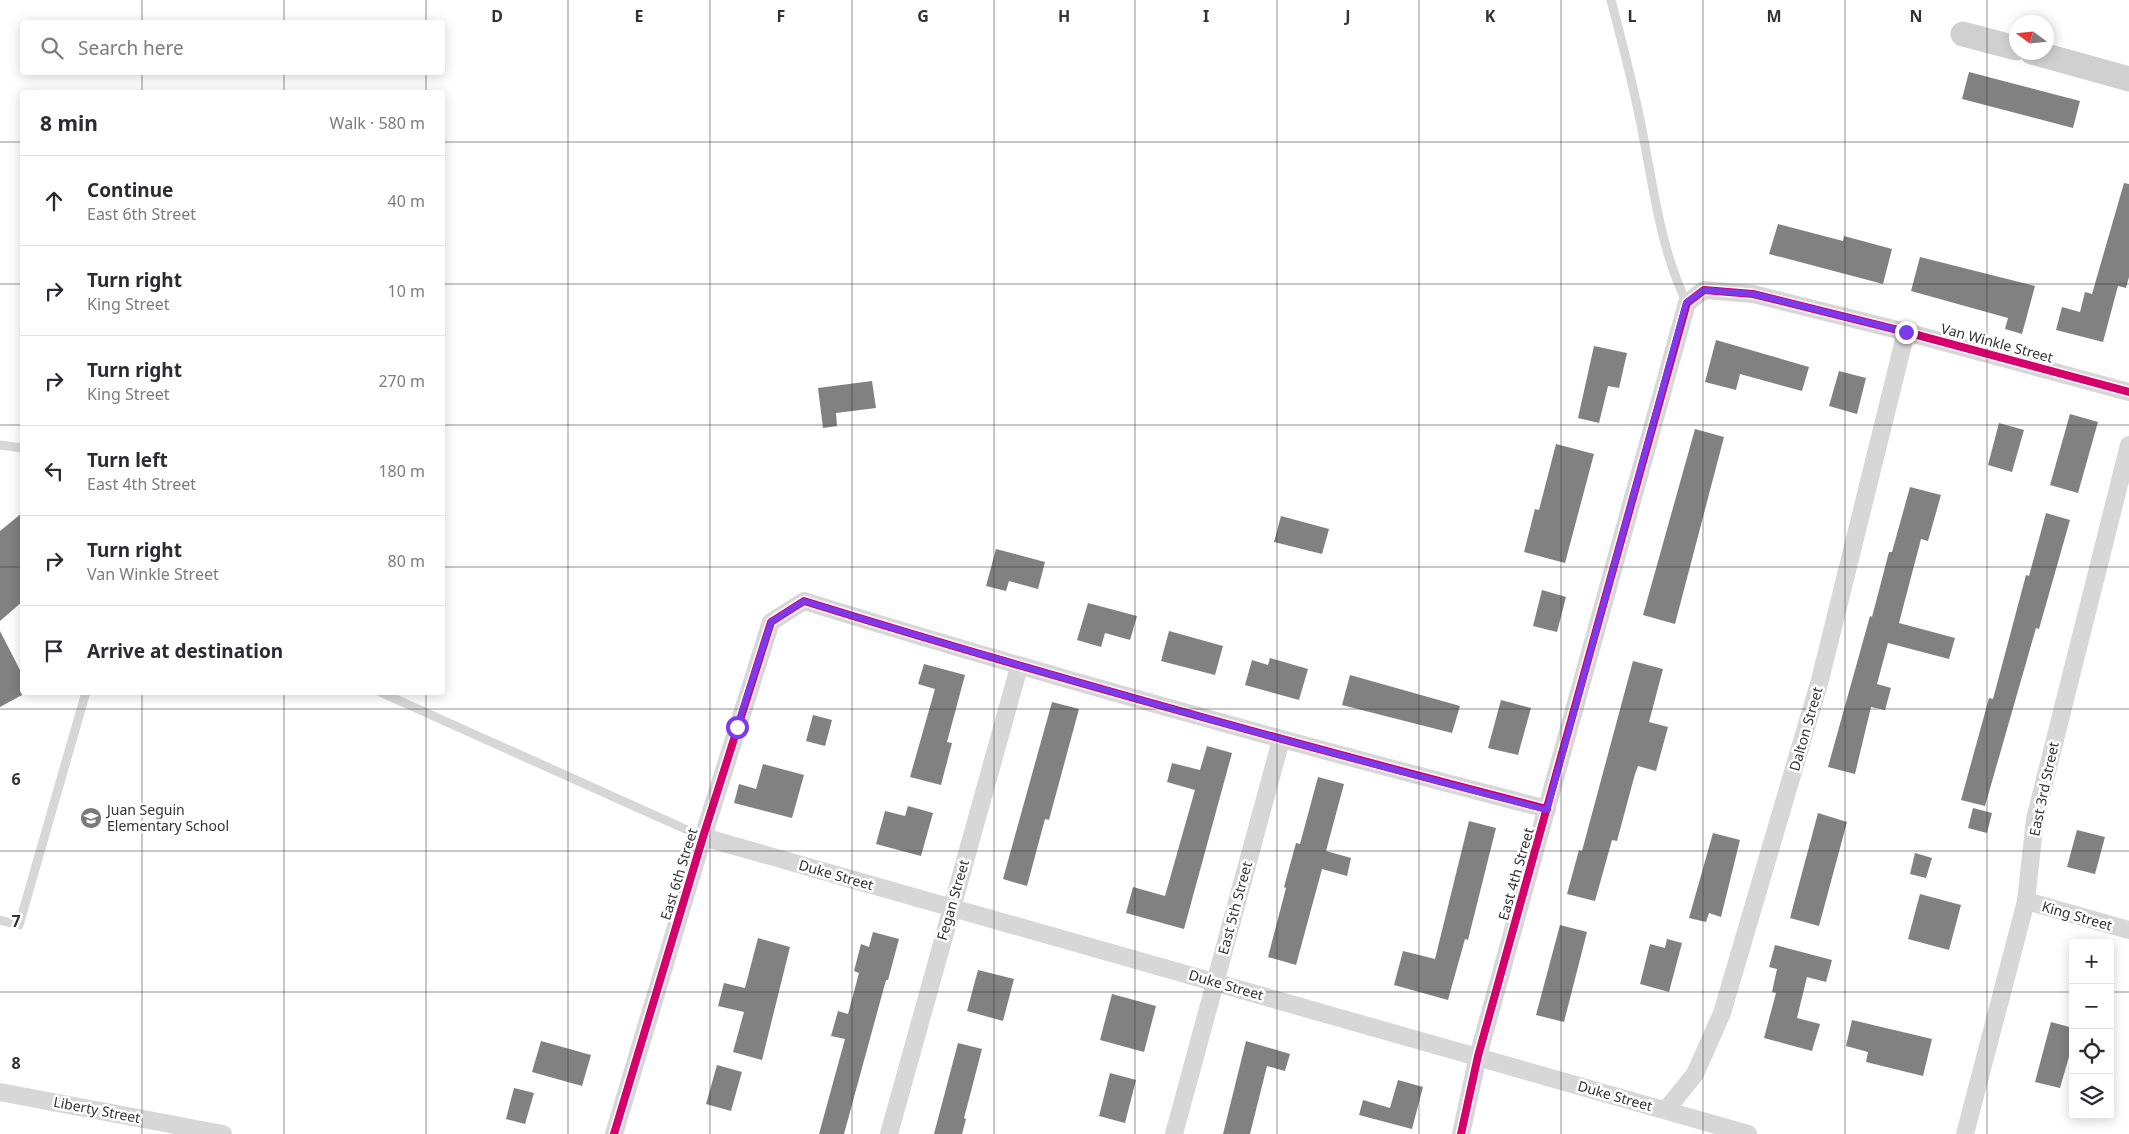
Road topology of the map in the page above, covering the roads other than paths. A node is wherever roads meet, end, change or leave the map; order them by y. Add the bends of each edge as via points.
1 (1611, 0) edge
2 (1963, 34) dead end
3 (2009, 46) edge
4 (2054, 58) edge
5 (2129, 79) edge
6 (1686, 303) junction
7 (1906, 332) junction
8 (2129, 392) edge
9 (0, 445) edge
10 (2129, 445) edge
11 (20, 448) edge
12 (1019, 667) junction
13 (85, 695) edge
14 (387, 695) edge
15 (1281, 740) junction
16 (1547, 810) junction
17 (703, 837) junction
18 (2026, 901) junction
19 (951, 907) junction
20 (0, 920) edge
21 (2129, 930) edge
22 (1214, 981) junction
23 (1478, 1056) junction
24 (0, 1092) edge
25 (1666, 1110) junction
26 (223, 1134) edge
27 (614, 1134) edge
28 (889, 1134) edge
29 (1174, 1134) edge
30 (1461, 1134) edge
31 (1748, 1134) edge
32 (1965, 1134) edge

1 - 6 lane via 1640,116 1661,223 1678,287
2 - 3 street
4 - 5 street
6 - 7 street, Van Winkle Street via 1704,290 1753,294
6 - 16 street, East 4th Street
7 - 8 street, Van Winkle Street
7 - 25 street, Dalton Street via 1820,680 1722,1013 1695,1074
9 - 11 lane
10 - 18 street, East 3rd Street via 2035,818
12 - 15 street
12 - 17 street, East 6th Street via 804,601 771,622
12 - 19 street, Fegan Street
13 - 20 lane via 19,925
14 - 17 lane
15 - 16 street
15 - 22 street, East 5th Street
16 - 23 street, East 4th Street
17 - 19 street, Duke Street
17 - 27 street, East 6th Street
18 - 21 street, King Street
18 - 32 street, East 3rd Street
19 - 22 street, Duke Street
19 - 28 street, Fegan Street
22 - 23 street, Duke Street
22 - 29 street, East 5th Street
23 - 25 street, Duke Street
23 - 30 street, East 4th Street
24 - 26 street, Liberty Street
25 - 31 street, Duke Street

